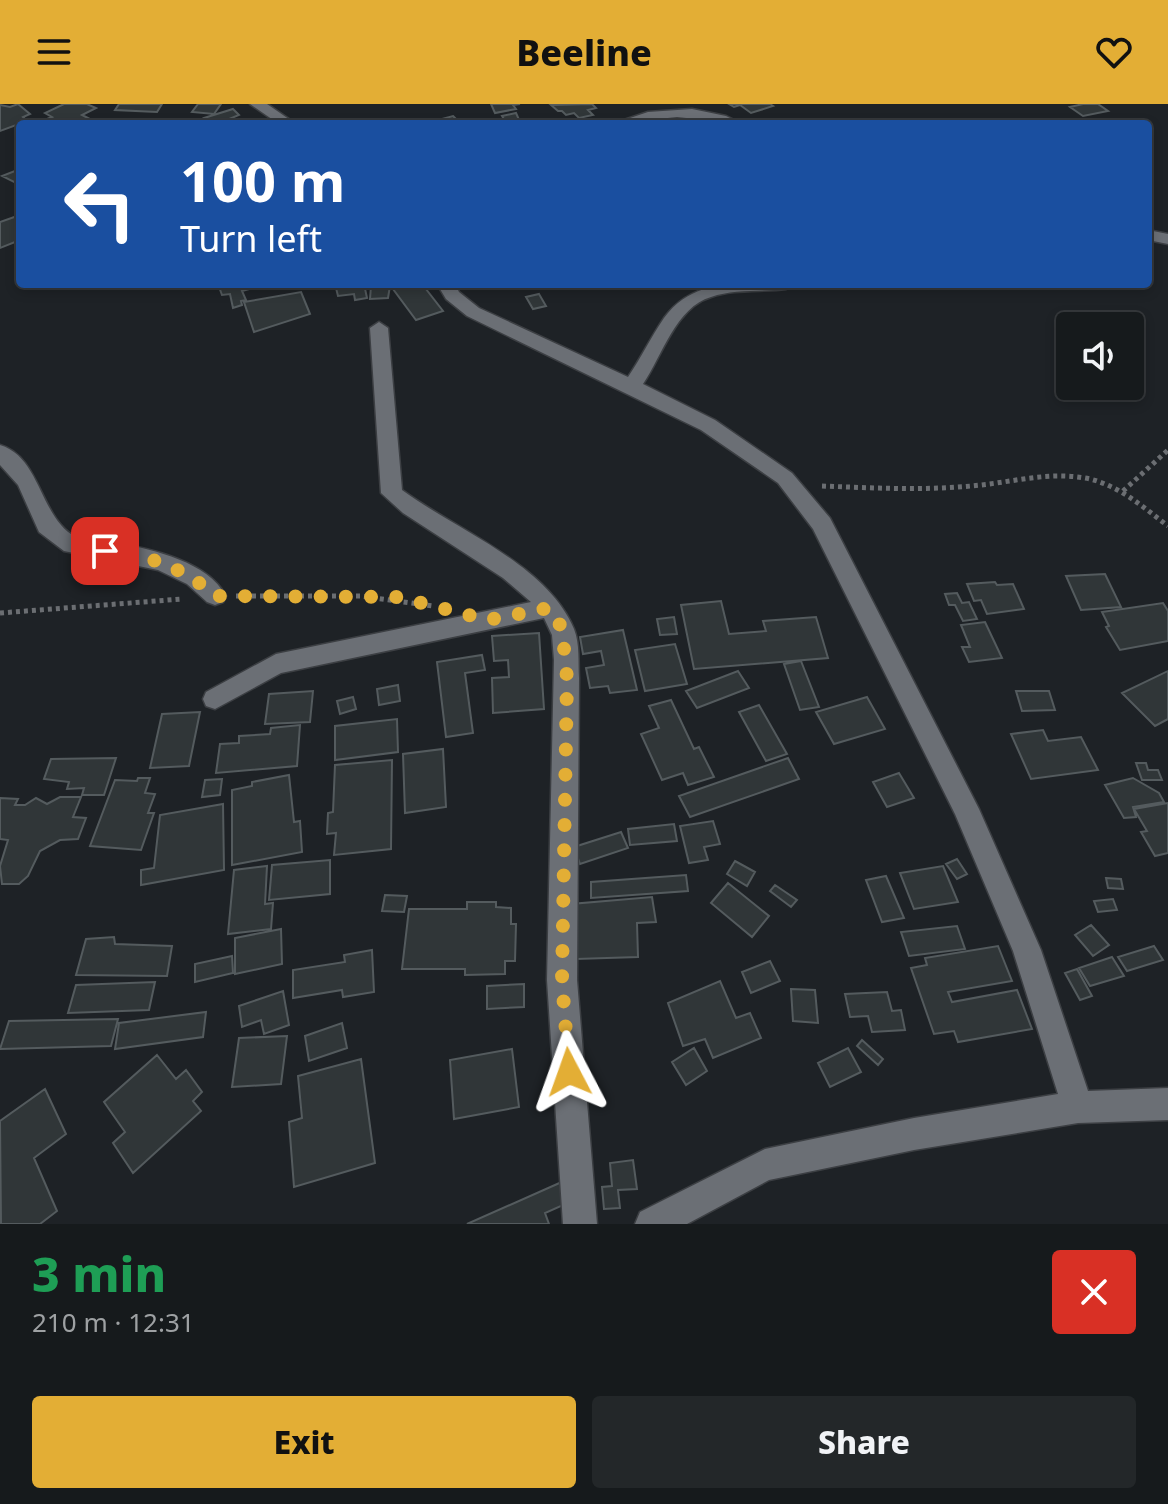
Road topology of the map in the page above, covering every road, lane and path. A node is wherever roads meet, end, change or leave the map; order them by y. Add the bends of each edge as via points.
1 (257, 104) edge
2 (280, 120) edge
3 (635, 120) edge
4 (723, 120) edge
5 (448, 288) edge
6 (746, 288) edge
7 (379, 328) dead end
8 (632, 386) junction
9 (1168, 450) edge
10 (0, 452) edge
11 (793, 488) junction
12 (1123, 491) junction
13 (1168, 526) edge
14 (215, 596) junction
15 (549, 608) junction
16 (0, 613) edge
17 (488, 620) junction
18 (215, 699) dead end
19 (1168, 1104) edge
20 (1078, 1107) junction
21 (580, 1224) edge
22 (652, 1224) edge

1 - 2 street
3 - 4 street via 677,112
5 - 8 street via 473,312
6 - 8 street via 690,299
7 - 15 street via 392,493 521,579
8 - 11 street via 708,425
9 - 12 path
10 - 14 street via 27,481 47,526 72,545 164,563 195,578
11 - 12 path via 982,485 1029,476 1089,479
11 - 20 street via 822,524 966,809 1027,950
12 - 13 path
14 - 16 path
14 - 17 path via 398,597
15 - 17 street
15 - 21 street via 562,628 567,678 562,980
17 - 18 street via 276,664
19 - 20 street
20 - 22 street via 765,1165

